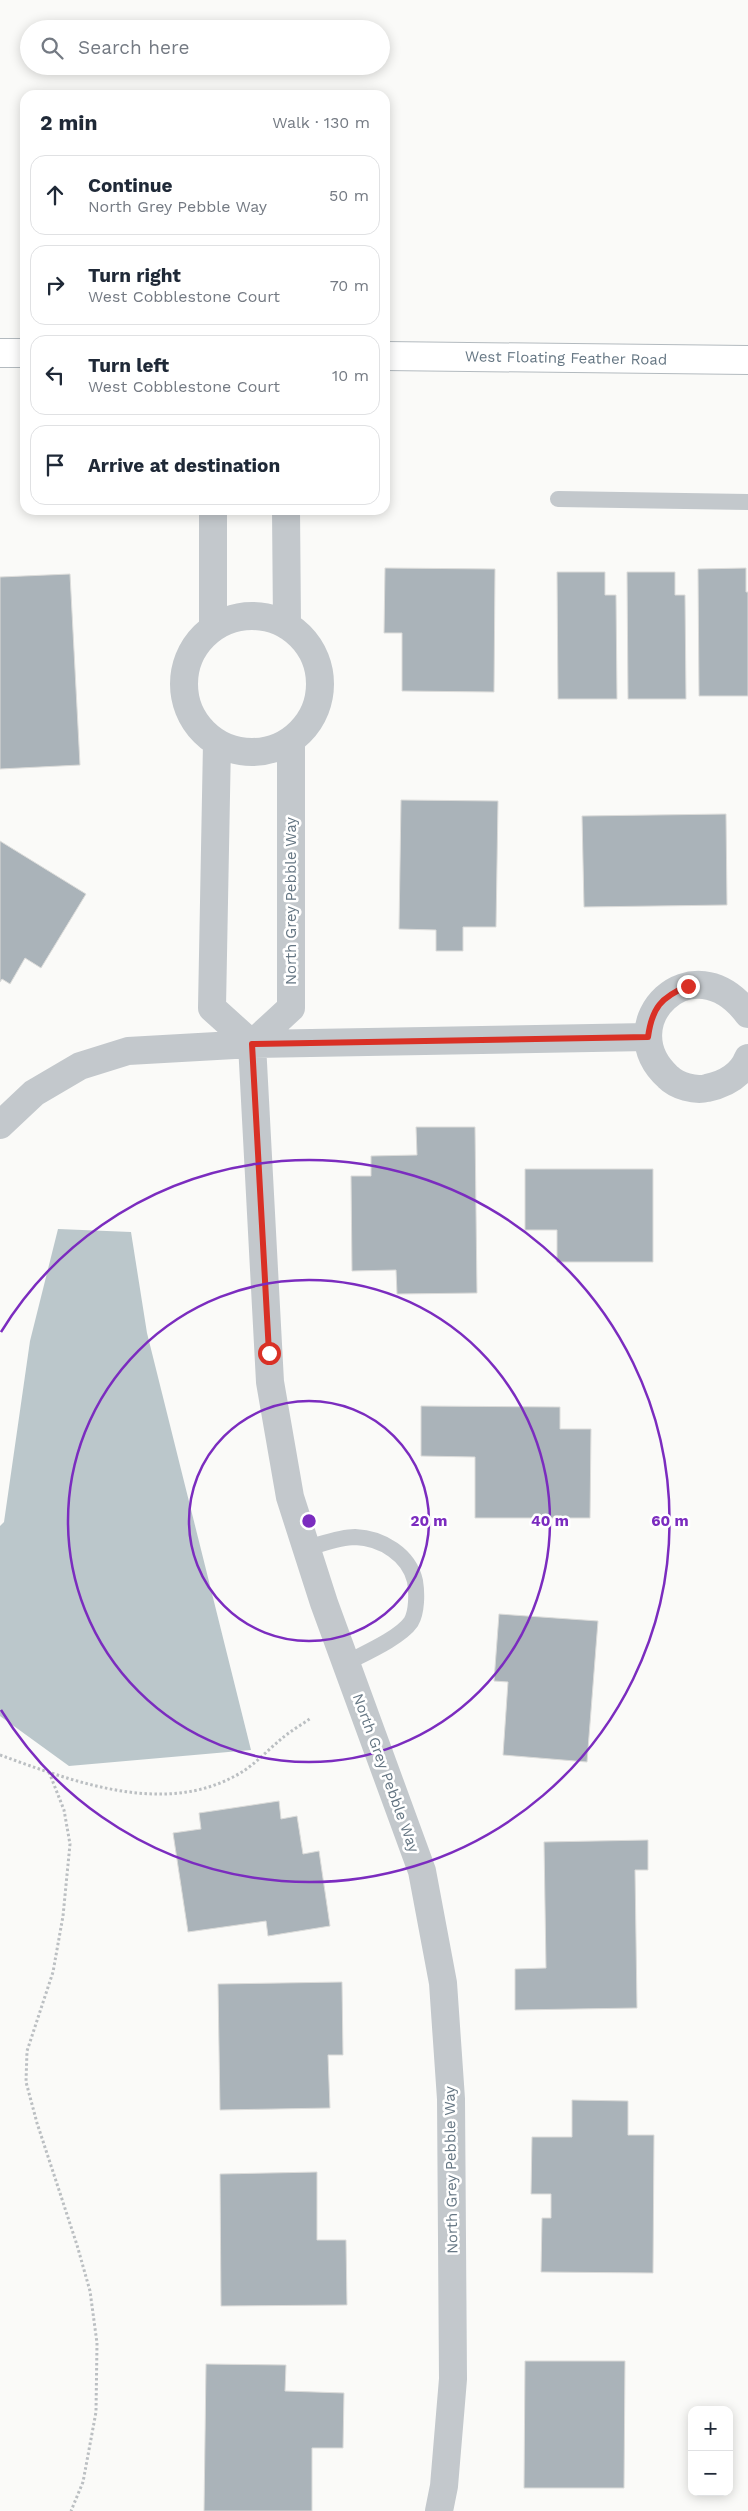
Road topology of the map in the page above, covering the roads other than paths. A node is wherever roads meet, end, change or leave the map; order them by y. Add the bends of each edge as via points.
1 (0, 353) edge
2 (20, 353) edge
3 (390, 356) edge
4 (748, 360) edge
5 (558, 499) dead end
6 (748, 502) edge
7 (213, 515) edge
8 (286, 515) edge
9 (287, 625) junction
10 (213, 628) junction
11 (291, 741) junction
12 (217, 743) junction
13 (748, 1014) edge
14 (648, 1037) junction
15 (252, 1044) junction
16 (748, 1058) edge
17 (0, 1125) edge
18 (307, 1548) junction
19 (346, 1663) junction
20 (439, 2511) edge

1 - 2 main road
3 - 4 main road, West Floating Feather Road
5 - 6 lane
7 - 10 street
8 - 9 street
9 - 10 street via 269,618 250,616 230,619
9 - 11 street via 303,638 314,654 320,672 320,692 315,711 306,728
10 - 12 street via 198,641 188,658 184,696 190,715 201,731
11 - 12 street via 274,750 254,753 235,751
11 - 15 street, North Grey Pebble Way via 291,1008
12 - 15 street via 212,1008
13 - 14 street via 723,989 706,984 688,986 672,992 659,1004 650,1020
14 - 15 street
14 - 16 street via 650,1054 659,1069 686,1087 703,1089 720,1085 734,1077
15 - 17 street via 128,1051 80,1066 34,1093
15 - 18 street, North Grey Pebble Way via 270,1382 290,1497
18 - 19 street, North Grey Pebble Way
18 - 19 lane via 354,1537 376,1540 394,1550 411,1567 416,1606 410,1623
19 - 20 street, North Grey Pebble Way via 422,1871 443,1983 451,2099 453,2380

